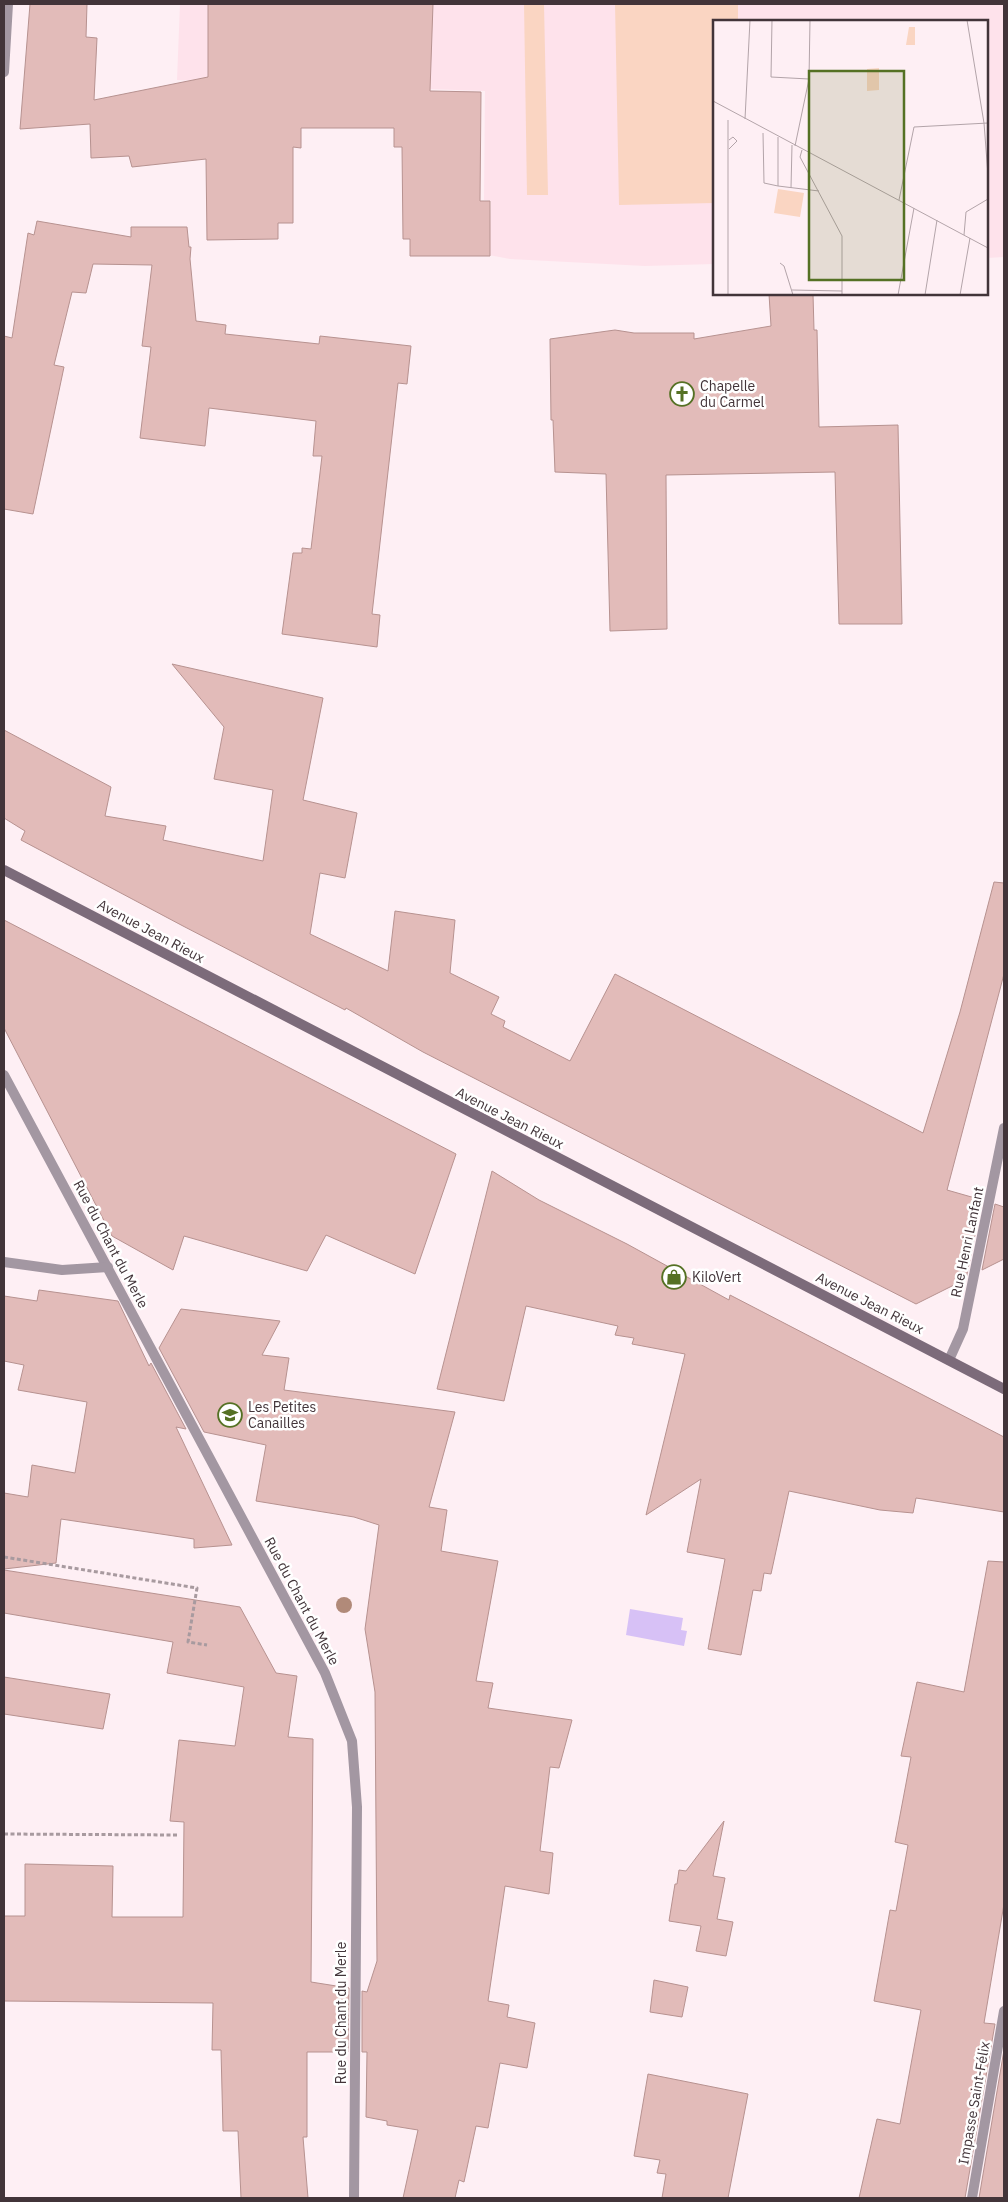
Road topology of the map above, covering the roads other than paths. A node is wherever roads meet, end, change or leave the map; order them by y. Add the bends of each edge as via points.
1 (8, 4) edge
2 (4, 72) edge
3 (4, 870) edge
4 (4, 1075) edge
5 (1004, 1128) edge
6 (4, 1262) edge
7 (108, 1267) junction
8 (949, 1360) junction
9 (1004, 1389) edge
10 (1004, 2012) edge
11 (354, 2198) edge
12 (972, 2198) edge

1 - 2 street
3 - 8 main road, Avenue Jean Rieux
4 - 7 street, Rue du Chant du Merle
5 - 8 street, Rue Henri Lanfant via 963,1329
6 - 7 street via 62,1270
7 - 11 street, Rue du Chant du Merle via 325,1673 352,1741 357,1807
8 - 9 main road, Avenue Jean Rieux
10 - 12 street, Impasse Saint-Félix

